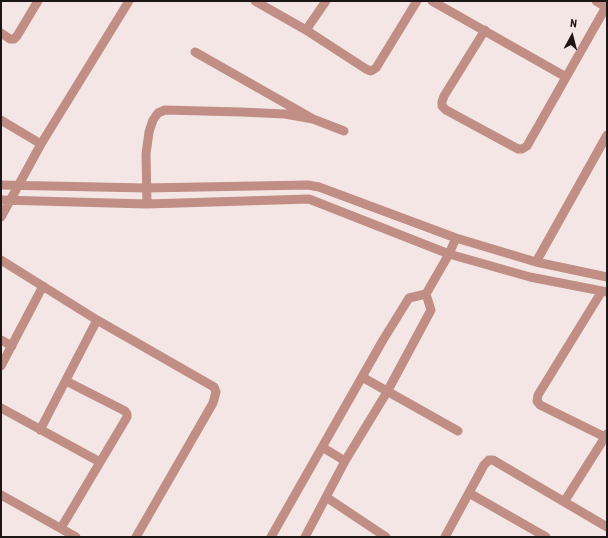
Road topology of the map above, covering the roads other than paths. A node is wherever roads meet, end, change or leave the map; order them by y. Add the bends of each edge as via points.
1 (38, 1) edge
2 (128, 1) edge
3 (255, 1) edge
4 (326, 1) edge
5 (418, 1) edge
6 (432, 1) edge
7 (596, 1) edge
8 (606, 7) edge
9 (306, 30) junction
10 (485, 30) junction
11 (1, 33) edge
12 (195, 52) dead end
13 (566, 77) junction
14 (313, 119) junction
15 (1, 120) edge
16 (344, 131) dead end
17 (607, 135) edge
18 (40, 144) junction
19 (1, 185) edge
20 (18, 186) junction
21 (146, 188) junction
22 (1, 200) edge
23 (11, 201) junction
24 (147, 204) junction
25 (1, 218) edge
26 (456, 238) junction
27 (449, 254) junction
28 (1, 260) edge
29 (536, 262) junction
30 (607, 277) edge
31 (43, 286) junction
32 (605, 291) edge
33 (426, 294) junction
34 (97, 320) junction
35 (1, 340) edge
36 (12, 346) junction
37 (1, 366) edge
38 (362, 377) junction
39 (66, 381) junction
40 (388, 392) junction
41 (1, 408) edge
42 (40, 430) junction
43 (458, 431) dead end
44 (606, 435) edge
45 (322, 447) junction
46 (345, 461) junction
47 (100, 462) junction
48 (469, 493) junction
49 (1, 495) edge
50 (326, 498) junction
51 (564, 502) junction
52 (607, 527) edge
53 (61, 528) junction
54 (76, 537) edge
55 (136, 537) edge
56 (271, 537) edge
57 (305, 537) edge
58 (386, 537) edge
59 (445, 537) edge
60 (546, 537) edge

1 - 11 street via 14,39
2 - 18 street
3 - 9 street
4 - 9 street
5 - 9 street via 372,71
6 - 10 street
7 - 8 street
8 - 13 street
10 - 13 street
10 - 13 street via 444,96 442,106 446,110 522,149 527,146
12 - 14 street
14 - 16 street
14 - 21 street via 285,114 164,110 153,120 149,132
15 - 18 street
17 - 29 street
18 - 20 street
19 - 20 street
20 - 21 street
20 - 23 street
21 - 24 street
21 - 26 street via 314,186
22 - 23 street
23 - 24 street
23 - 25 street
24 - 27 street via 309,199
26 - 27 street
26 - 29 street
27 - 32 street via 530,277
27 - 33 street
28 - 31 street
29 - 30 street
31 - 34 street
31 - 36 street
32 - 44 street via 538,395 537,401 540,405
33 - 38 street via 409,298
33 - 40 street via 431,310
34 - 39 street
34 - 55 street via 210,384 216,392 213,403
35 - 36 street
36 - 37 street
38 - 40 street
38 - 45 street
39 - 42 street
39 - 47 street via 127,414
40 - 43 street
40 - 46 street
41 - 42 street
42 - 47 street
44 - 51 street
45 - 46 street
45 - 56 street
46 - 50 street
47 - 53 street
48 - 51 street via 484,465 493,460
48 - 59 street
48 - 60 street
49 - 53 street
50 - 57 street
50 - 58 street
51 - 52 street
53 - 54 street

